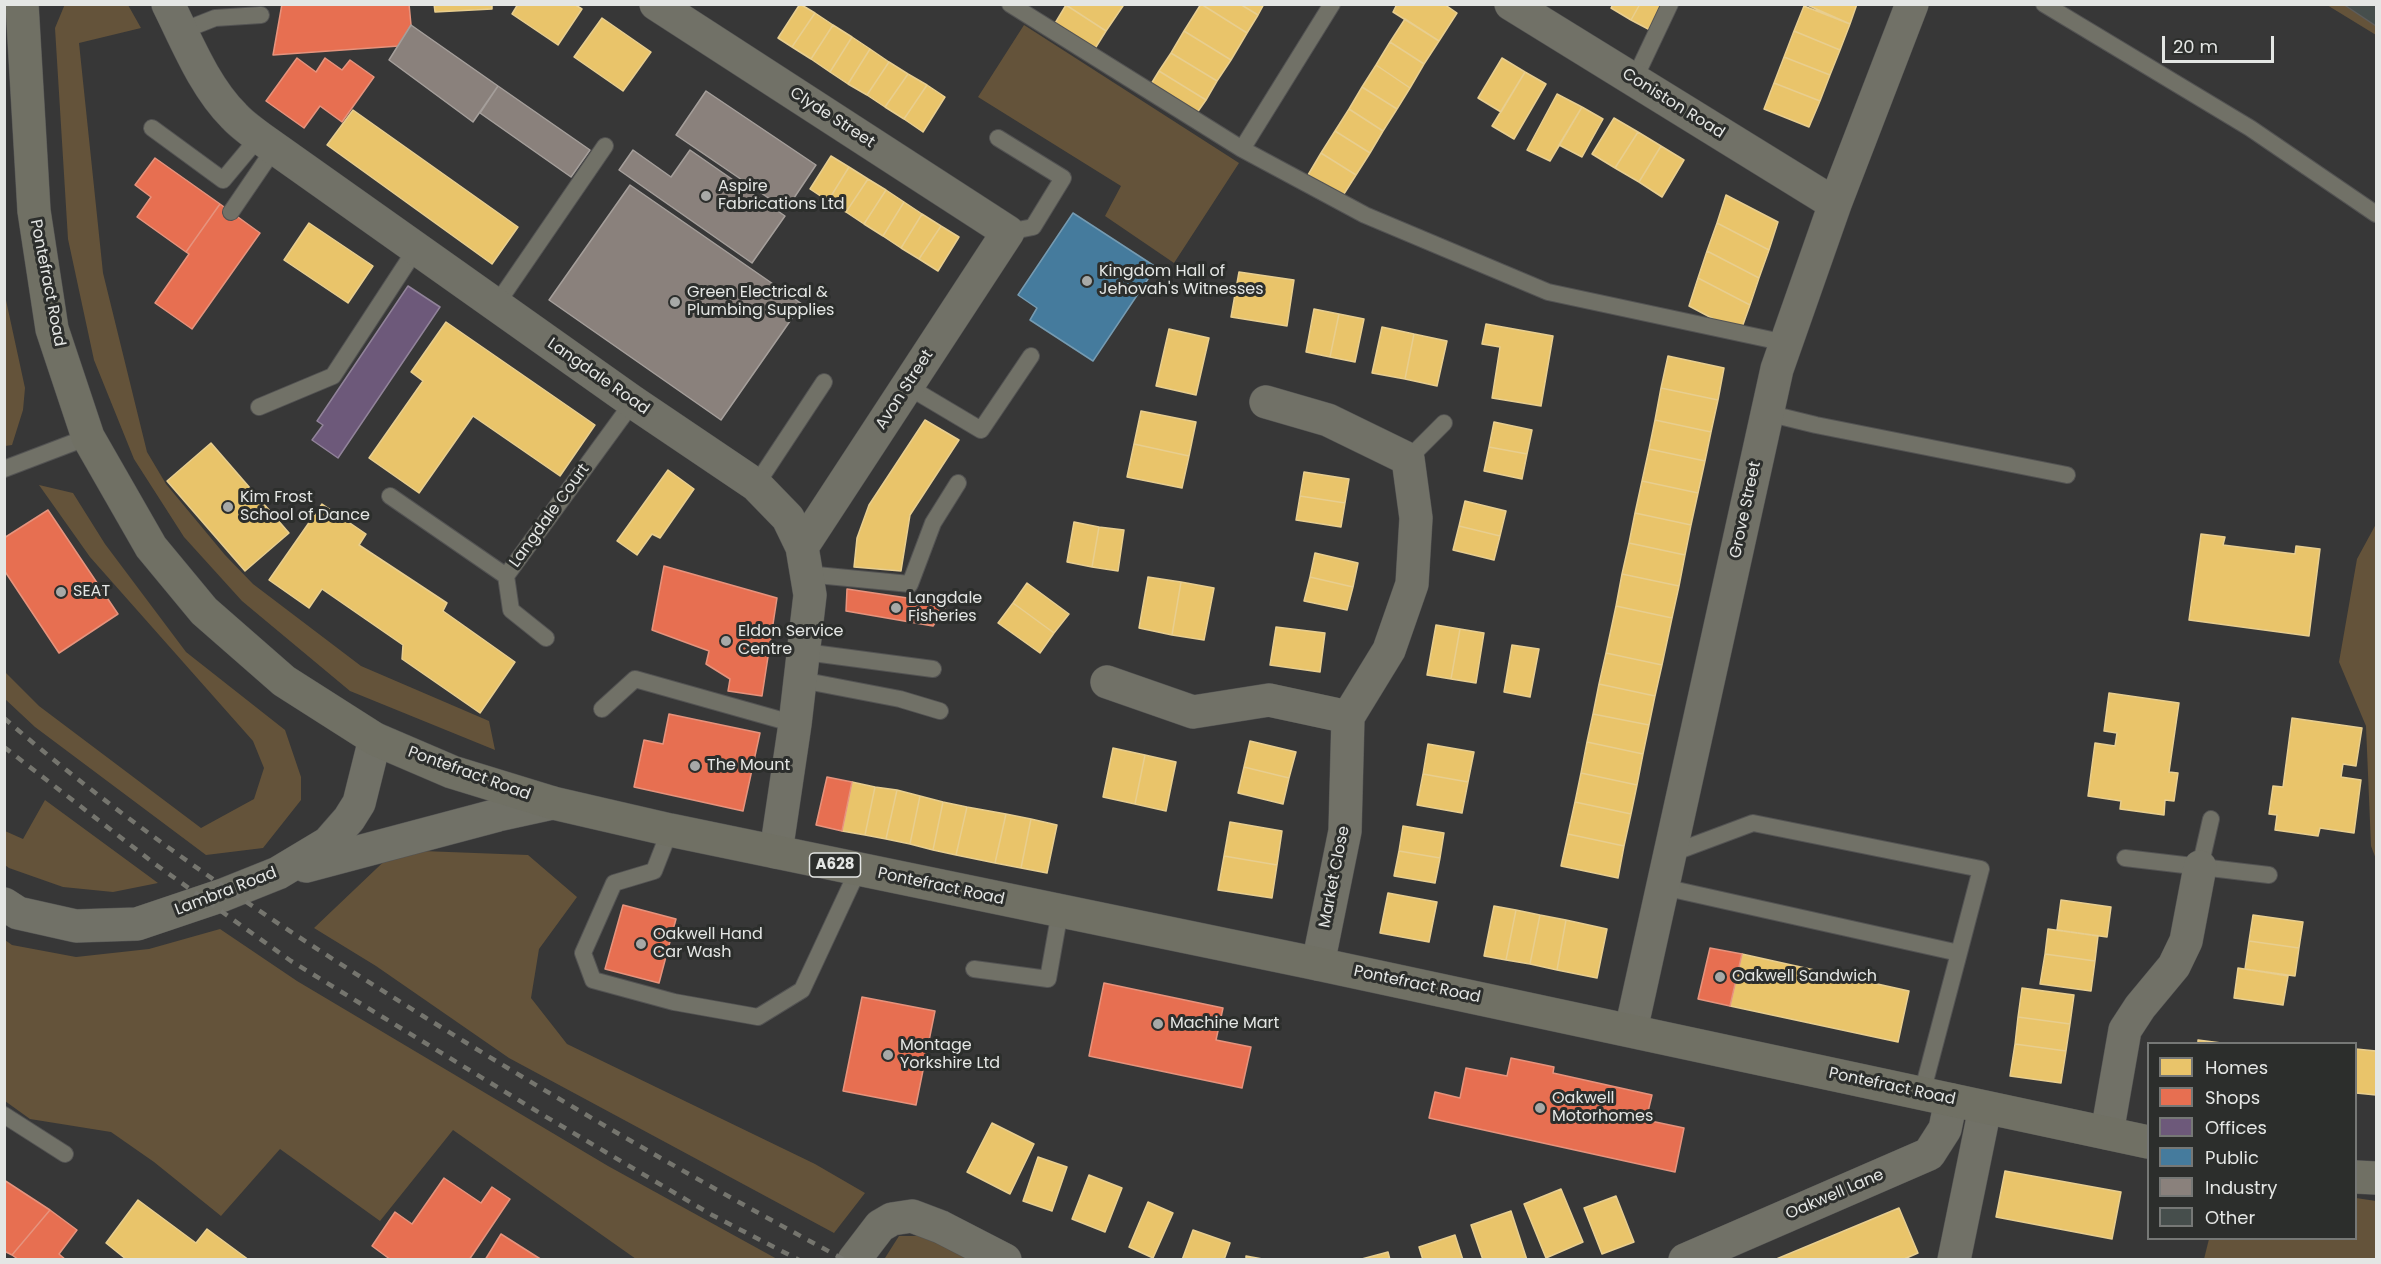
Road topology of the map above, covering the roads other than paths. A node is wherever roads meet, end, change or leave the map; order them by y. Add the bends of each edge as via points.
1 (22, 4) edge
2 (656, 4) edge
3 (1010, 4) edge
4 (1332, 4) edge
5 (1511, 4) edge
6 (1670, 4) edge
7 (1912, 4) edge
8 (2044, 4) edge
9 (261, 15) dead end
10 (175, 18) edge
11 (1634, 80) junction
12 (152, 128) dead end
13 (998, 138) dead end
14 (266, 143) junction
15 (605, 146) dead end
16 (1242, 149) junction
17 (1835, 204) junction
18 (231, 212) dead end
19 (2376, 214) edge
20 (1008, 232) junction
21 (416, 249) junction
22 (496, 305) junction
23 (1786, 343) junction
24 (1030, 356) dead end
25 (824, 382) dead end
26 (907, 386) junction
27 (633, 402) junction
28 (1266, 402) dead end
29 (259, 407) dead end
30 (1767, 413) junction
31 (1444, 423) dead end
32 (88, 437) junction
33 (1408, 459) junction
34 (4, 469) edge
35 (2067, 475) dead end
36 (958, 483) dead end
37 (756, 485) junction
38 (390, 496) dead end
39 (804, 560) junction
40 (506, 576) junction
41 (546, 638) dead end
42 (803, 666) junction
43 (933, 669) dead end
44 (1107, 682) dead end
45 (602, 709) dead end
46 (940, 711) dead end
47 (1348, 717) junction
48 (795, 724) junction
49 (375, 739) junction
50 (553, 803) junction
51 (2211, 819) dead end
52 (670, 830) junction
53 (776, 852) junction
54 (1670, 854) junction
55 (2125, 858) dead end
56 (2200, 867) junction
57 (858, 870) junction
58 (278, 873) junction
59 (2270, 875) dead end
60 (1663, 887) junction
61 (4, 904) edge
62 (1060, 911) junction
63 (1959, 952) junction
64 (1318, 964) junction
65 (974, 969) dead end
66 (1631, 1030) junction
67 (1936, 1097) junction
68 (1985, 1108) junction
69 (4, 1115) edge
70 (2107, 1134) junction
71 (2147, 1142) edge
72 (65, 1154) dead end
73 (2357, 1177) edge
74 (2376, 1178) edge
75 (859, 1252) edge
76 (1005, 1260) edge
77 (1685, 1260) edge
78 (1954, 1260) edge

1 - 32 highway, Pontefract Road / A628 via 21,88 34,211 52,329
2 - 20 street, Clyde Street
3 - 16 lane
4 - 16 lane
5 - 11 street, Coniston Road
6 - 11 lane
7 - 17 street, Grove Street
8 - 19 lane via 2250,128
9 - 10 lane
10 - 14 street, Langdale Road via 216,94 233,116
11 - 17 street, Coniston Road
12 - 14 lane via 223,180
13 - 20 lane via 1064,178 1033,227
14 - 18 lane
14 - 21 street, Langdale Road
15 - 22 lane
16 - 23 lane via 1365,215 1548,292
17 - 23 street, Grove Street
20 - 26 street, Avon Street
21 - 22 street, Langdale Road
21 - 29 lane via 333,376
22 - 27 street, Langdale Road
23 - 30 street, Grove Street
24 - 26 lane via 981,430
25 - 37 lane
26 - 39 street, Avon Street
27 - 37 street, Langdale Road
27 - 40 lane, Langdale Court
28 - 33 street via 1328,420
30 - 35 lane
30 - 54 street, Grove Street
31 - 33 lane
32 - 34 lane
32 - 49 highway, Pontefract Road / A628 via 151,547 204,611 284,681
33 - 47 street, Market Close via 1416,518 1412,584 1389,650
36 - 39 lane via 933,523 910,584
37 - 39 street, Langdale Road via 788,518
38 - 40 lane, Langdale Court
39 - 42 street, Langdale Road via 810,595
40 - 41 lane via 511,610
42 - 43 lane
42 - 46 lane
42 - 48 street, Langdale Road
44 - 47 street via 1193,712 1269,700
45 - 48 lane via 635,679
47 - 64 street, Market Close via 1345,831
48 - 53 street, Langdale Road
49 - 50 highway, Pontefract Road / A628 via 452,772
49 - 58 street, Lambra Road via 359,803 349,819 328,843
50 - 52 highway, Pontefract Road / A628
50 - 58 street
51 - 56 lane
52 - 53 highway, Pontefract Road / A628
52 - 57 lane via 654,871 614,883 583,952 593,980 674,1002 758,1017 802,990
53 - 57 highway, Pontefract Road / A628
54 - 60 street, Grove Street
54 - 63 lane via 1753,823 1981,869
55 - 56 lane
56 - 59 lane
56 - 70 street via 2186,941 2174,966 2125,1030
57 - 62 highway, Pontefract Road / A628
58 - 61 street, Lambra Road via 137,924 76,926 18,913
60 - 63 lane
60 - 66 street, Grove Street
62 - 64 highway, Pontefract Road / A628
62 - 65 lane via 1048,979
63 - 67 lane
64 - 66 highway, Pontefract Road / A628
66 - 67 highway, Pontefract Road / A628
67 - 68 highway, Pontefract Road / A628
67 - 77 street, Oakwell Lane via 1945,1129 1929,1154
68 - 70 highway, Pontefract Road / A628
68 - 78 street
69 - 72 lane
70 - 71 highway, Pontefract Road / A628
73 - 74 highway
75 - 76 street via 880,1227 892,1219 912,1216

